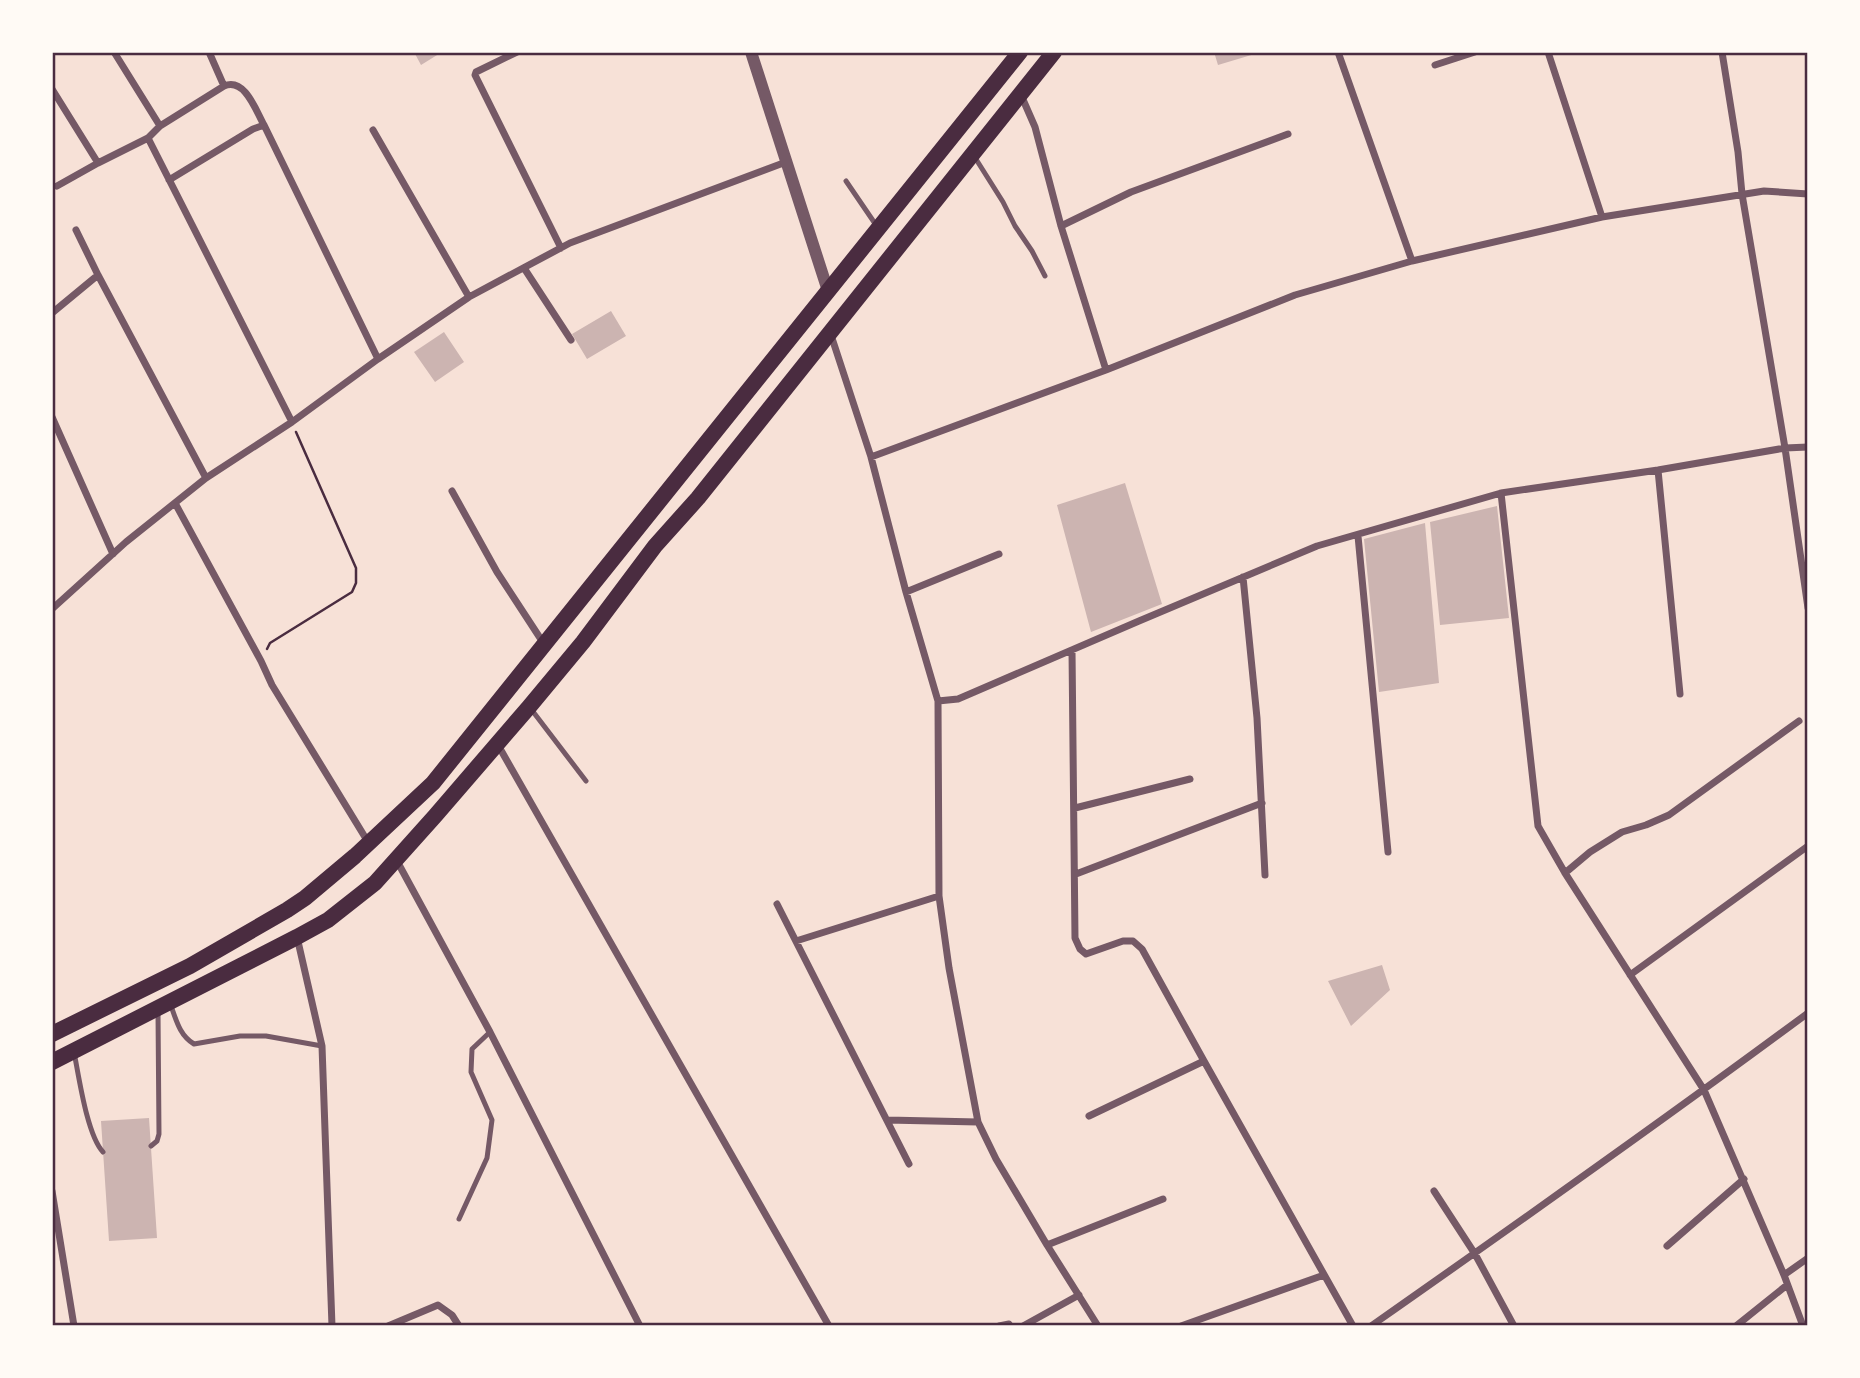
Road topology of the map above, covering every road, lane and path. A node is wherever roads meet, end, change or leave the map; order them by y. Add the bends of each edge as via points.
1 (114, 52) edge
2 (209, 52) edge
3 (751, 52) edge
4 (1020, 52) edge
5 (1054, 52) edge
6 (1338, 52) edge
7 (1475, 52) edge
8 (1548, 52) edge
9 (1722, 52) edge
10 (511, 54) edge
11 (1435, 65) dead end
12 (224, 86) junction
13 (52, 89) edge
14 (1020, 95) junction
15 (264, 125) junction
16 (160, 126) junction
17 (373, 130) dead end
18 (1288, 134) dead end
19 (148, 138) junction
20 (973, 153) junction
21 (786, 162) junction
22 (98, 163) junction
23 (169, 180) junction
24 (846, 181) dead end
25 (57, 186) dead end
26 (1742, 194) junction
27 (1808, 194) edge
28 (1602, 217) junction
29 (1061, 226) junction
30 (878, 228) junction
31 (76, 230) dead end
32 (561, 248) junction
33 (1412, 261) junction
34 (524, 268) junction
35 (98, 275) junction
36 (1045, 276) dead end
37 (828, 290) junction
38 (469, 297) junction
39 (52, 313) edge
40 (830, 333) junction
41 (571, 340) dead end
42 (378, 359) junction
43 (1106, 370) junction
44 (52, 417) edge
45 (292, 422) junction
46 (1808, 447) edge
47 (1785, 448) junction
48 (871, 457) junction
49 (1658, 470) junction
50 (206, 478) junction
51 (452, 491) dead end
52 (1501, 493) junction
53 (175, 503) junction
54 (1358, 536) junction
55 (113, 554) junction
56 (999, 554) dead end
57 (1243, 577) junction
58 (905, 592) junction
59 (52, 608) edge
60 (1808, 608) edge
61 (562, 623) junction
62 (583, 642) junction
63 (545, 645) junction
64 (1072, 650) junction
65 (261, 661) junction
66 (1680, 694) dead end
67 (938, 701) junction
68 (529, 707) junction
69 (1799, 721) dead end
70 (498, 745) junction
71 (1190, 779) dead end
72 (586, 781) dead end
73 (1262, 803) junction
74 (1074, 807) junction
75 (368, 843) junction
76 (1808, 846) edge
77 (1388, 852) dead end
78 (396, 858) junction
79 (1565, 873) junction
80 (1076, 874) junction
81 (1265, 876) dead end
82 (939, 896) junction
83 (777, 904) dead end
84 (297, 937) junction
85 (796, 941) junction
86 (1630, 975) junction
87 (164, 1006) junction
88 (1808, 1013) edge
89 (490, 1032) junction
90 (52, 1034) edge
91 (322, 1046) junction
92 (74, 1051) junction
93 (1204, 1061) junction
94 (52, 1062) edge
95 (1704, 1090) junction
96 (1089, 1116) dead end
97 (887, 1120) junction
98 (978, 1122) junction
99 (151, 1146) dead end
100 (103, 1152) dead end
101 (909, 1164) dead end
102 (1744, 1179) junction
103 (52, 1191) edge
104 (1434, 1191) dead end
105 (1163, 1199) dead end
106 (459, 1219) dead end
107 (1047, 1245) junction
108 (1667, 1246) dead end
109 (1475, 1254) junction
110 (1808, 1258) edge
111 (1324, 1275) junction
112 (1784, 1275) junction
113 (1787, 1285) junction
114 (1079, 1295) junction
115 (74, 1325) edge
116 (332, 1325) edge
117 (388, 1325) edge
118 (459, 1325) edge
119 (639, 1325) edge
120 (829, 1325) edge
121 (999, 1325) edge
122 (1010, 1325) edge
123 (1023, 1325) edge
124 (1098, 1325) edge
125 (1181, 1325) edge
126 (1353, 1325) edge
127 (1371, 1325) edge
128 (1514, 1325) edge
129 (1736, 1325) edge
130 (1803, 1325) edge

1 - 16 street
2 - 12 street
3 - 21 street
4 - 30 main road
5 - 14 main road
6 - 33 street
7 - 11 street
8 - 28 street
9 - 26 street
10 - 32 street via 476,72 475,78
12 - 15 street via 238,85
12 - 16 street
13 - 22 street
14 - 20 main road
14 - 29 street via 1035,127
15 - 23 street
15 - 42 street
16 - 19 street
17 - 38 street
18 - 29 street via 1131,192
19 - 22 street
19 - 23 street
20 - 36 lane
20 - 40 main road
21 - 32 street
21 - 37 street
22 - 25 street
23 - 45 street
24 - 30 lane
26 - 27 street
26 - 28 street
26 - 47 street
28 - 33 street
29 - 43 street
30 - 37 main road
31 - 35 street
32 - 34 street
33 - 43 street via 1295,295
34 - 38 street
34 - 41 street
35 - 39 street
35 - 50 street
37 - 61 main road
38 - 42 street
40 - 48 street
40 - 62 main road via 655,546
42 - 45 street
43 - 48 street
44 - 55 street
45 - 50 street
45 - 65 path via 356,568 356,583 352,592 270,643
46 - 47 street
47 - 49 street
47 - 60 street
48 - 58 street
49 - 52 street
49 - 66 street
50 - 53 street
51 - 63 street
52 - 54 street
52 - 79 street via 1538,827
53 - 55 street
53 - 65 street
54 - 57 street
54 - 77 street
55 - 59 street
56 - 58 street
57 - 64 street
57 - 73 street
58 - 67 street
61 - 62 main road
61 - 63 main road
62 - 68 main road
63 - 75 main road via 432,783
64 - 67 street via 958,699
64 - 74 street
65 - 75 street
67 - 82 street
68 - 70 main road
68 - 72 lane
69 - 79 street via 1669,815 1622,832
70 - 78 main road
70 - 120 street
71 - 74 street
73 - 80 street
73 - 81 street
74 - 80 street
75 - 90 main road via 287,910 190,966
76 - 86 street
78 - 84 main road via 375,883
78 - 89 street
79 - 86 street
80 - 93 street via 1075,938 1080,949 1086,954 1122,941 1133,941 1142,948
82 - 85 street
82 - 98 street
83 - 85 street
84 - 87 main road
84 - 91 street
85 - 97 street
86 - 95 street
87 - 91 lane via 194,1044 266,1036
87 - 92 main road
87 - 99 lane via 159,1134
88 - 95 street
89 - 106 lane via 472,1049 471,1072 492,1120 486,1157
89 - 119 street
91 - 116 street
92 - 94 main road
92 - 100 lane via 91,1128
93 - 96 street
93 - 111 street
95 - 102 street
95 - 109 street
97 - 98 street
97 - 101 street
98 - 107 street
102 - 108 street
102 - 112 street
103 - 115 street
104 - 109 street
105 - 107 street
107 - 114 street
109 - 127 street
109 - 128 street
110 - 112 street
111 - 125 street
111 - 126 street
112 - 113 street
113 - 129 street
113 - 130 street
114 - 123 street
114 - 124 street
117 - 118 street via 438,1305
121 - 122 street

